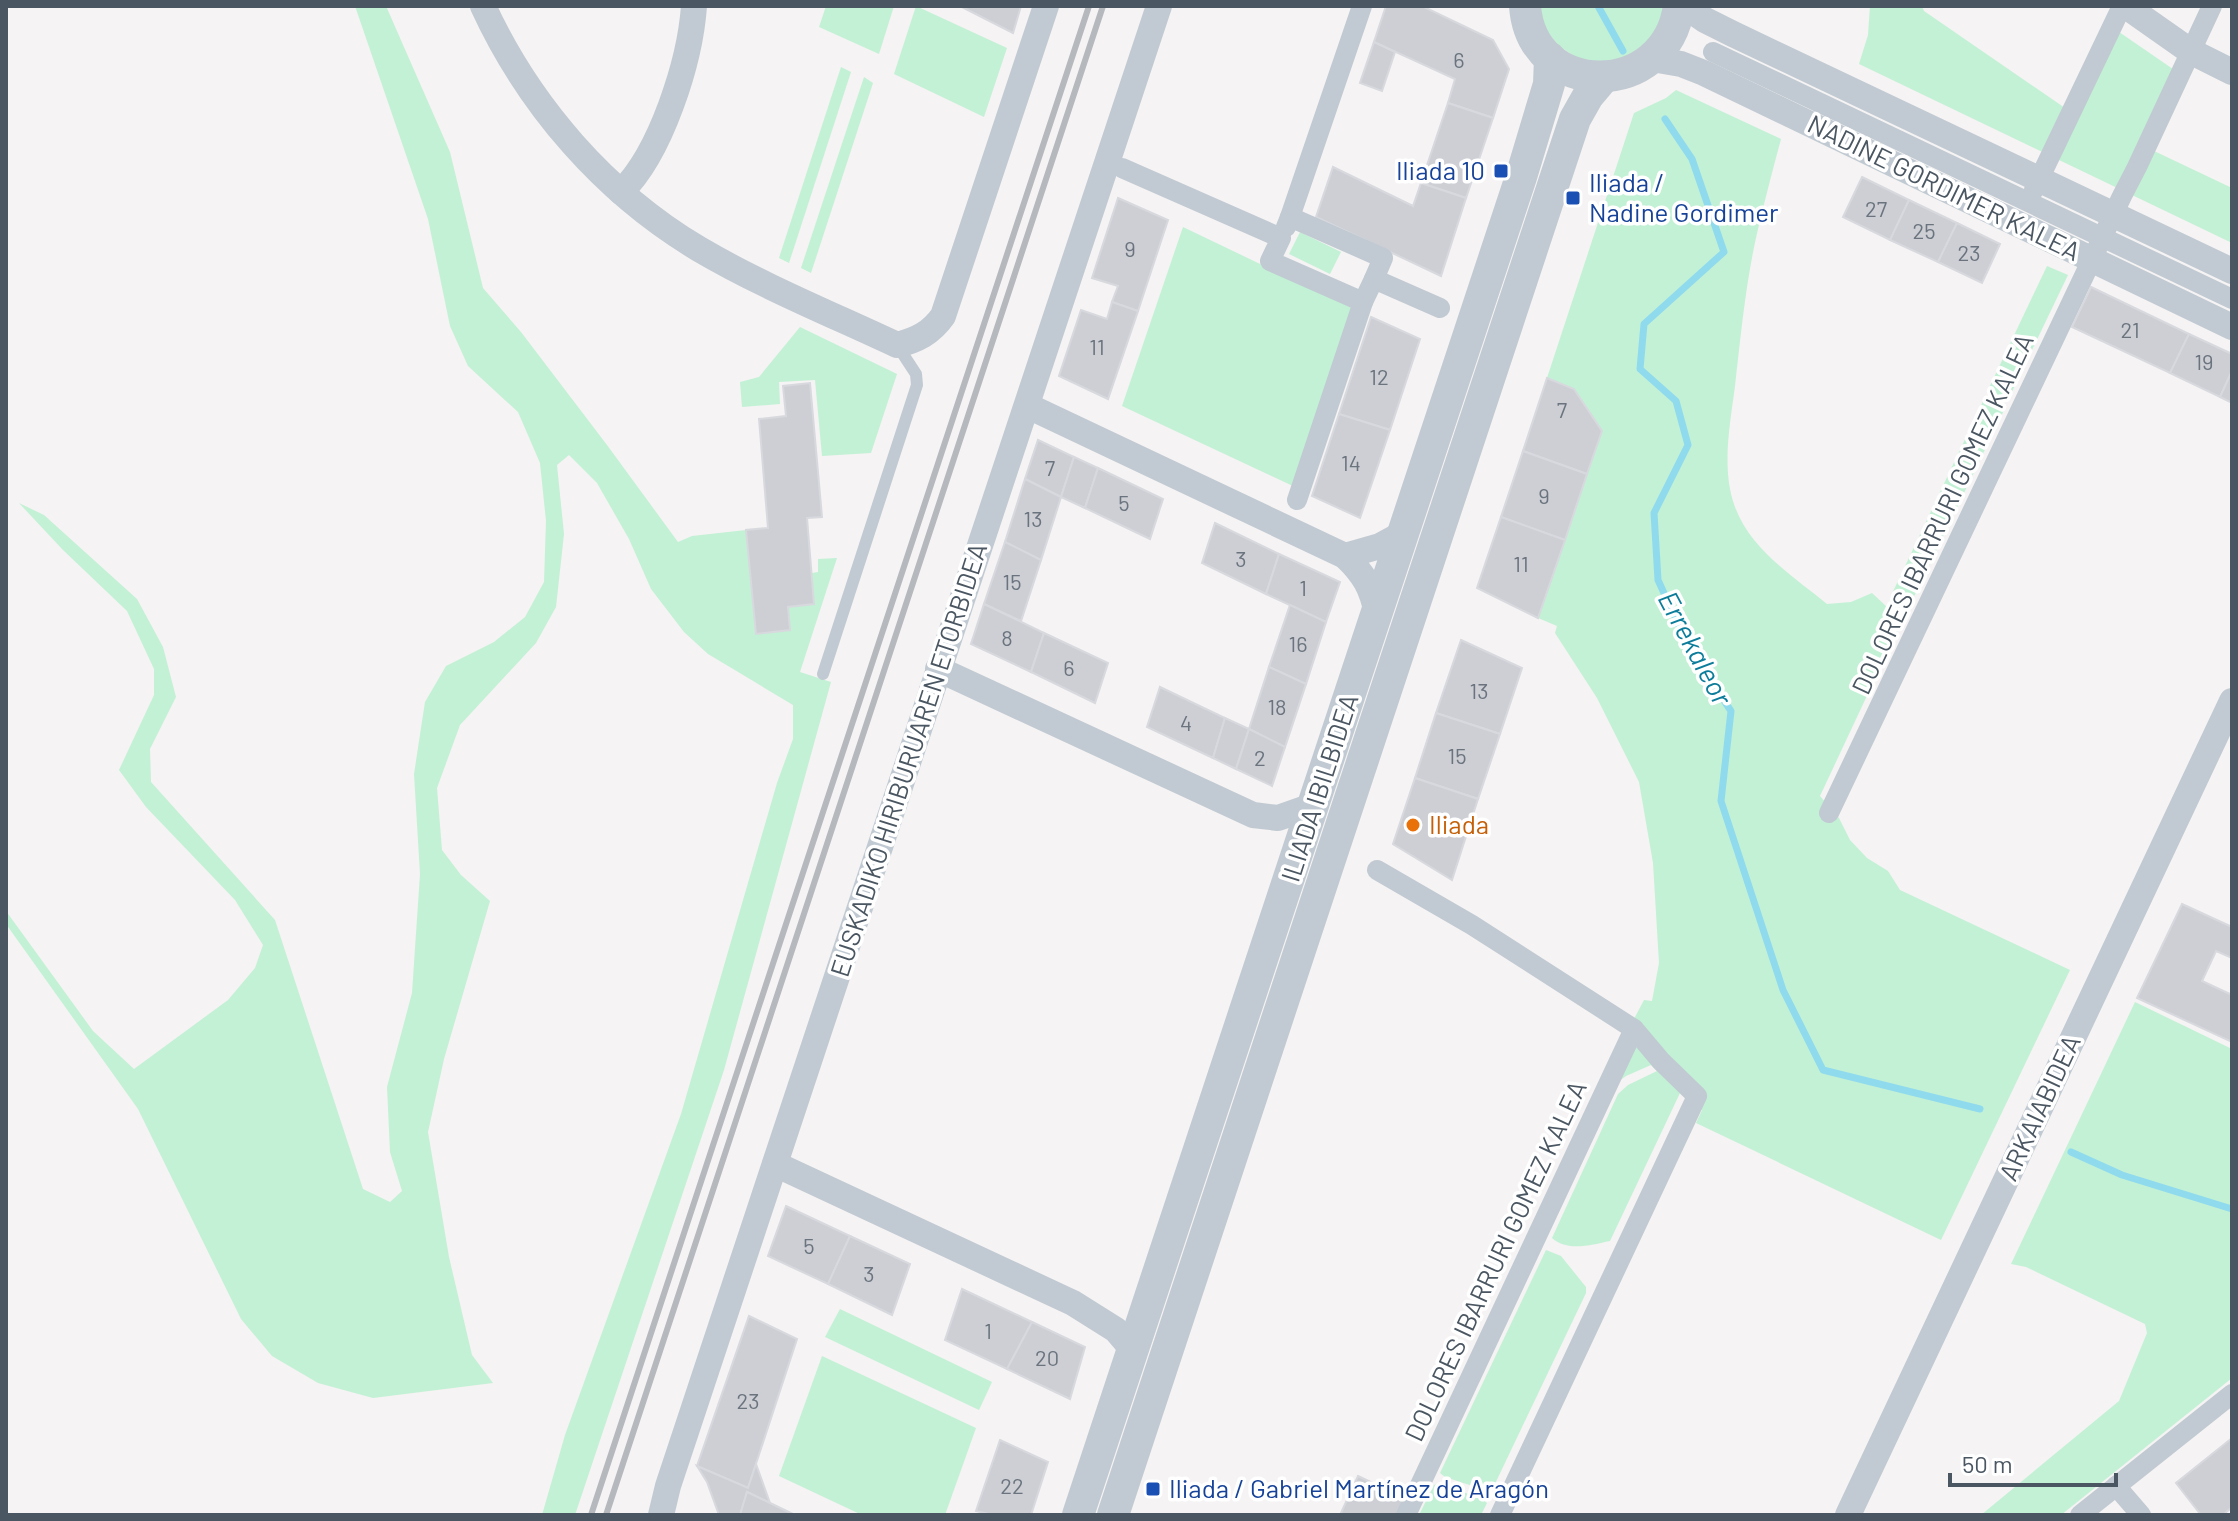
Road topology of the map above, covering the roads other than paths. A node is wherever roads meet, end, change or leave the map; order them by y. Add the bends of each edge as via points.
1 (483, 6) edge
2 (694, 6) edge
3 (1046, 6) edge
4 (1159, 6) edge
5 (1362, 6) edge
6 (1682, 6) edge
7 (2124, 6) edge
8 (2212, 6) edge
9 (1521, 10) edge
10 (2190, 51) junction
11 (1713, 52) dead end
12 (1550, 58) junction
13 (1652, 59) junction
14 (2232, 72) edge
15 (1604, 77) junction
16 (1122, 168) dead end
17 (2034, 190) junction
18 (621, 192) junction
19 (1290, 217) junction
20 (2103, 237) junction
21 (1281, 238) junction
22 (2232, 271) edge
23 (1374, 279) junction
24 (2232, 299) edge
25 (1363, 302) junction
26 (1440, 308) dead end
27 (2232, 327) edge
28 (897, 345) junction
29 (1028, 406) junction
30 (1297, 500) dead end
31 (1404, 533) junction
32 (1345, 556) junction
33 (1377, 614) junction
34 (938, 669) junction
35 (823, 674) dead end
36 (2232, 701) edge
37 (1315, 805) junction
38 (1829, 813) dead end
39 (1377, 870) dead end
40 (1634, 1029) junction
41 (775, 1164) junction
42 (1133, 1350) junction
43 (2232, 1394) edge
44 (2116, 1486) junction
45 (661, 1515) edge
46 (1078, 1515) edge
47 (1113, 1515) edge
48 (1406, 1515) edge
49 (1500, 1515) edge
50 (1848, 1515) edge
51 (2080, 1515) edge
52 (2141, 1515) edge

1 - 18 street via 541,105
2 - 18 street via 673,99 644,164
3 - 28 street via 943,316 925,335
4 - 29 street, EUSKADIKO HIRIBURUAREN ETORBIDEA
5 - 19 street
6 - 13 street via 1672,33
6 - 17 street, NADINE GORDIMER KALEA
7 - 10 street
7 - 17 street
8 - 10 street, DOLORES IBARRURI GOMEZ KALEA
9 - 12 street
10 - 14 street
10 - 20 street, DOLORES IBARRURI GOMEZ KALEA
11 - 17 street, NADINE GORDIMER KALEA
12 - 15 street via 1575,73
12 - 31 street, ILIADA IBILBIDEA via 1543,108
13 - 15 street via 1638,69
13 - 20 street, NADINE GORDIMER KALEA via 1704,73
15 - 47 street, ILIADA IBILBIDEA via 1575,119
16 - 21 street
17 - 20 street, NADINE GORDIMER KALEA
18 - 28 street via 711,255
19 - 21 street
19 - 23 street via 1383,258
20 - 22 street, NADINE GORDIMER KALEA
20 - 24 street, NADINE GORDIMER KALEA
20 - 27 street, NADINE GORDIMER KALEA
20 - 38 street, DOLORES IBARRURI GOMEZ KALEA
21 - 25 street via 1270,261
23 - 25 street
23 - 26 street
25 - 30 street
28 - 35 lane via 910,362 917,385
29 - 32 street
29 - 34 street, EUSKADIKO HIRIBURUAREN ETORBIDEA
31 - 32 street
31 - 33 street, ILIADA IBILBIDEA
32 - 33 street via 1368,584
33 - 37 street, ILIADA IBILBIDEA
34 - 37 street via 1253,815 1278,818
34 - 41 street, EUSKADIKO HIRIBURUAREN ETORBIDEA
36 - 50 street, ARKAIABIDEA
37 - 42 street, ILIADA IBILBIDEA
39 - 40 street
40 - 48 street, DOLORES IBARRURI GOMEZ KALEA
40 - 49 street via 1697,1096
41 - 42 street via 1073,1303 1116,1330
41 - 45 street, EUSKADIKO HIRIBURUAREN ETORBIDEA
42 - 46 street, ILIADA IBILBIDEA
43 - 44 street
44 - 51 street
44 - 52 street

